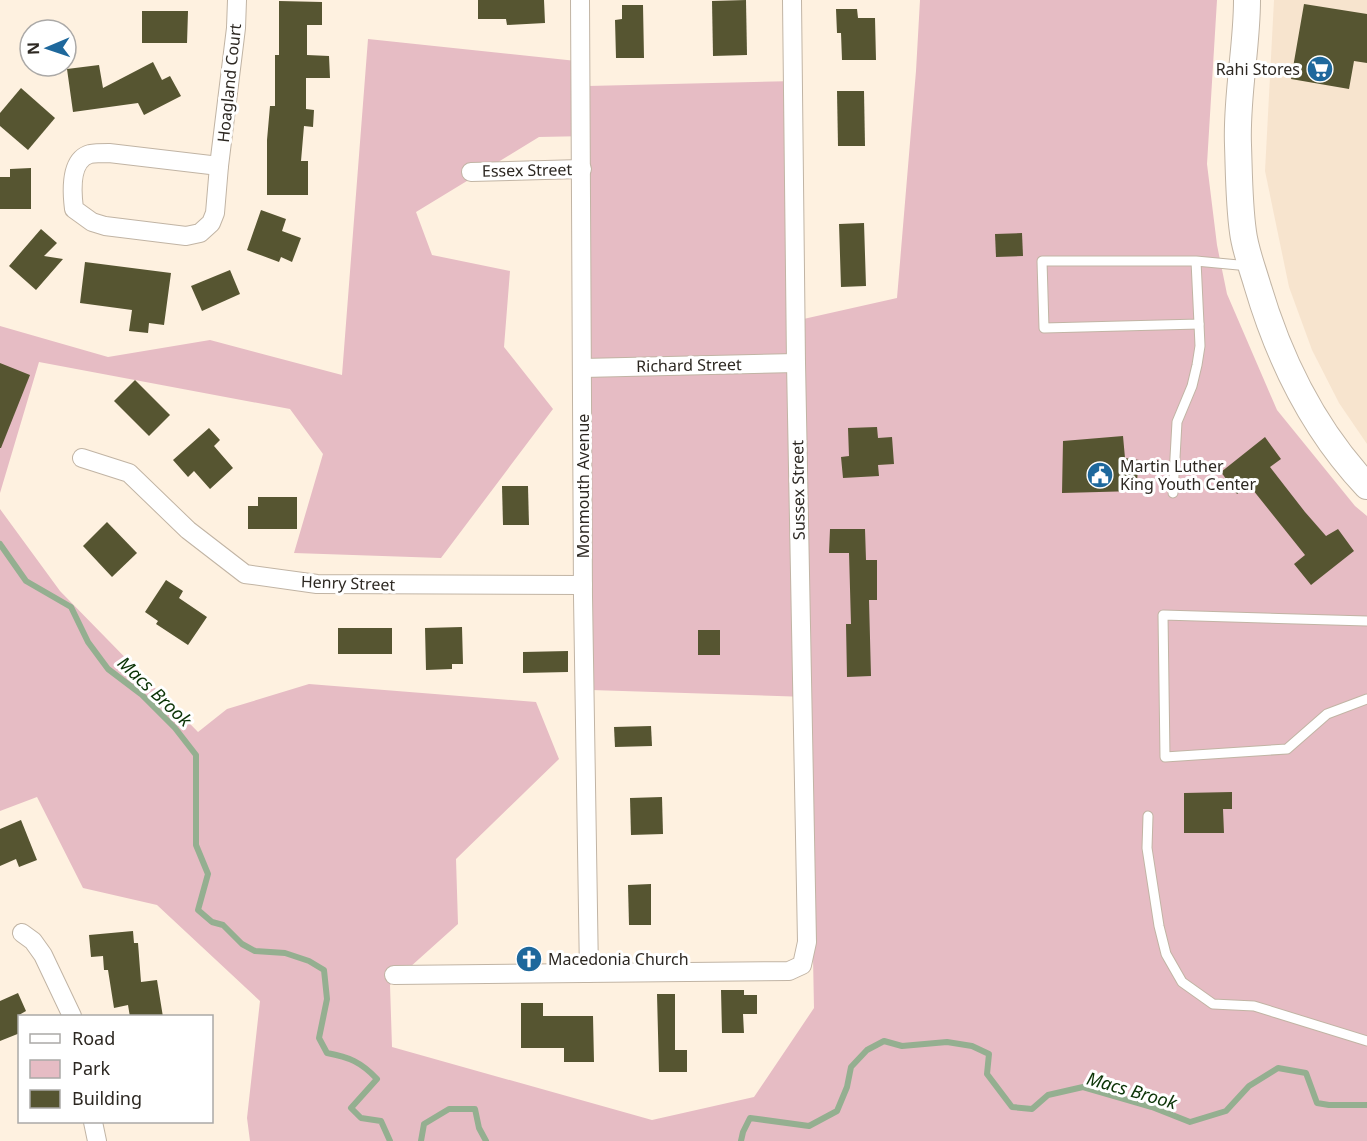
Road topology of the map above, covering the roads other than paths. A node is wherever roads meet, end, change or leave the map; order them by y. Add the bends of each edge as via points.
1 (237, 0) edge
2 (580, 0) edge
3 (792, 0) edge
4 (1247, 0) edge
5 (219, 166) junction
6 (582, 169) junction
7 (471, 172) dead end
8 (1196, 261) junction
9 (1251, 266) junction
10 (1200, 324) junction
11 (796, 363) junction
12 (582, 368) junction
13 (82, 458) dead end
14 (1367, 486) edge
15 (1173, 493) dead end
16 (583, 585) junction
17 (1367, 621) edge
18 (1367, 699) edge
19 (1148, 816) dead end
20 (22, 933) dead end
21 (589, 973) junction
22 (394, 975) dead end
23 (71, 1015) edge
24 (1367, 1041) edge
25 (93, 1123) edge
26 (97, 1141) edge

1 - 5 street, Hoagland Court
2 - 6 street, Monmouth Avenue
3 - 11 street, Sussex Street
4 - 9 street via 1238,143 1243,232
5 - 5 street, Hoagland Court via 90,154 80,159 74,174 74,209 105,226 186,236 200,233 215,213
6 - 7 street, Essex Street
6 - 12 street, Monmouth Avenue
8 - 9 lane
8 - 10 lane
8 - 10 lane via 1042,261 1044,328
9 - 14 street via 1265,313 1315,420
10 - 15 lane via 1197,365 1177,422
11 - 12 street, Richard Street
11 - 21 street, Sussex Street via 807,942 802,965 789,971
12 - 16 street, Monmouth Avenue
13 - 16 street, Henry Street via 129,473 188,530 244,574 317,584
16 - 21 street, Monmouth Avenue
17 - 18 lane via 1163,615 1166,757 1287,749 1327,714
19 - 24 lane via 1147,848 1159,927 1166,954 1182,982 1213,1004 1254,1006
20 - 23 street via 43,955
21 - 22 street
25 - 26 street

